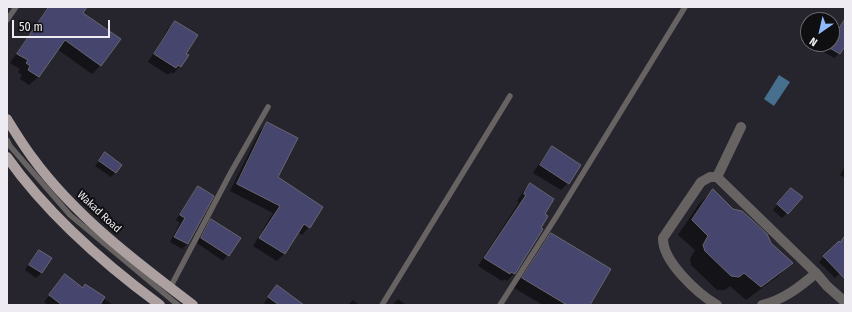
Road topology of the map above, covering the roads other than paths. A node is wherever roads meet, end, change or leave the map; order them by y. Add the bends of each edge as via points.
1 (16, 7) edge
2 (685, 7) edge
3 (7, 20) edge
4 (510, 96) dead end
5 (268, 107) dead end
6 (7, 119) edge
7 (741, 127) dead end
8 (7, 140) edge
9 (7, 157) edge
10 (717, 177) junction
11 (816, 273) junction
12 (170, 288) junction
13 (845, 302) edge
14 (160, 305) edge
15 (178, 305) edge
16 (193, 305) edge
17 (382, 305) edge
18 (500, 305) edge
19 (717, 305) edge
20 (762, 305) edge

1 - 3 lane
2 - 18 lane
4 - 17 lane
5 - 12 lane via 230,172
6 - 12 main road, Wakad Road via 32,158 64,196 105,235
7 - 10 street
8 - 15 lane via 70,215
9 - 14 main road via 50,209 86,245
10 - 11 street
10 - 19 street via 710,177 701,182 663,238 663,244 680,274
11 - 13 street
11 - 20 street via 798,288 773,303
12 - 16 main road, Wakad Road

